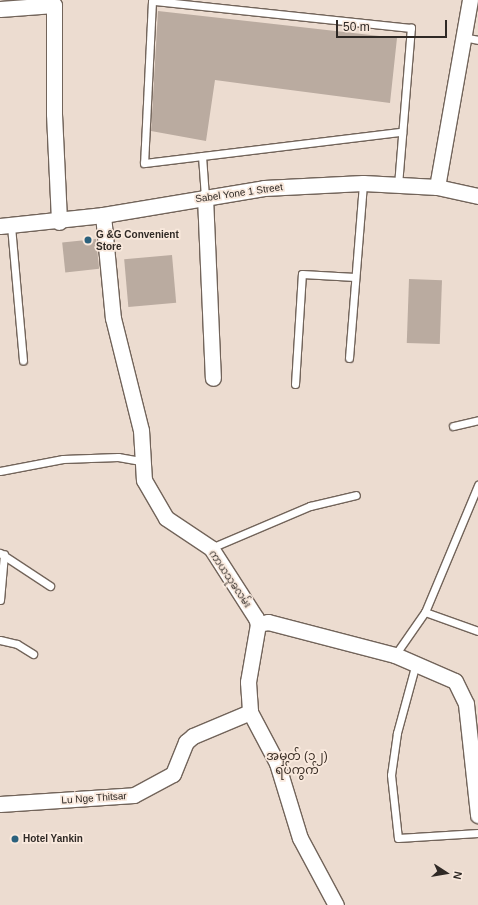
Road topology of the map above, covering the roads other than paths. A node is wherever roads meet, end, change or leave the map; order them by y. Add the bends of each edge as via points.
1 (470, 0) edge
2 (0, 9) edge
3 (471, 38) edge
4 (402, 132) junction
5 (202, 156) junction
6 (363, 183) junction
7 (398, 185) junction
8 (437, 187) junction
9 (478, 196) edge
10 (205, 197) junction
11 (103, 216) junction
12 (58, 222) junction
13 (5, 226) edge
14 (355, 277) junction
15 (349, 358) dead end
16 (23, 360) dead end
17 (213, 378) dead end
18 (295, 384) dead end
19 (478, 420) edge
20 (454, 426) dead end
21 (140, 462) junction
22 (0, 471) edge
23 (478, 485) edge
24 (356, 495) dead end
25 (211, 548) junction
26 (2, 553) edge
27 (50, 586) dead end
28 (0, 600) edge
29 (425, 612) junction
30 (258, 624) junction
31 (478, 631) edge
32 (0, 640) edge
33 (33, 654) dead end
34 (395, 655) junction
35 (416, 663) junction
36 (250, 712) junction
37 (0, 804) edge
38 (478, 813) edge
39 (478, 833) edge
40 (336, 905) edge

1 - 3 street
2 - 12 street via 54,5 54,114
3 - 8 street
4 - 5 lane
4 - 5 lane via 411,28 152,1 144,163
4 - 7 lane
5 - 10 lane
6 - 7 street, Sabel Yone 1 Street
6 - 10 street, Sabel Yone 1 Street via 264,188
6 - 14 lane
7 - 8 street, Sabel Yone 1 Street
8 - 9 street, Sabel Yone 1 Street
10 - 11 street, Sabel Yone 1 Street
10 - 17 street
11 - 12 street, Sabel Yone 1 Street
11 - 21 street, ကာယသုခလမ်း via 112,318 141,430
12 - 13 street, Sabel Yone 1 Street
13 - 16 lane
14 - 15 lane
14 - 18 lane via 302,274
19 - 20 lane
21 - 22 lane via 118,457 63,459
21 - 25 street, ကာယသုခလမ်း via 144,480 166,518
23 - 29 lane
24 - 25 lane via 310,506
25 - 30 street, ကာယသုခလမ်း
26 - 27 lane via 28,574
26 - 28 lane
29 - 31 lane
29 - 34 lane
30 - 34 street via 268,622
30 - 36 street via 248,682
32 - 33 lane via 17,644
34 - 35 street
35 - 38 street via 455,681 466,704
35 - 39 lane via 397,732 391,775 398,838
36 - 37 street, Lu Nge Thitsar via 192,736 186,742 174,774 134,795
36 - 40 street via 277,763 300,838

